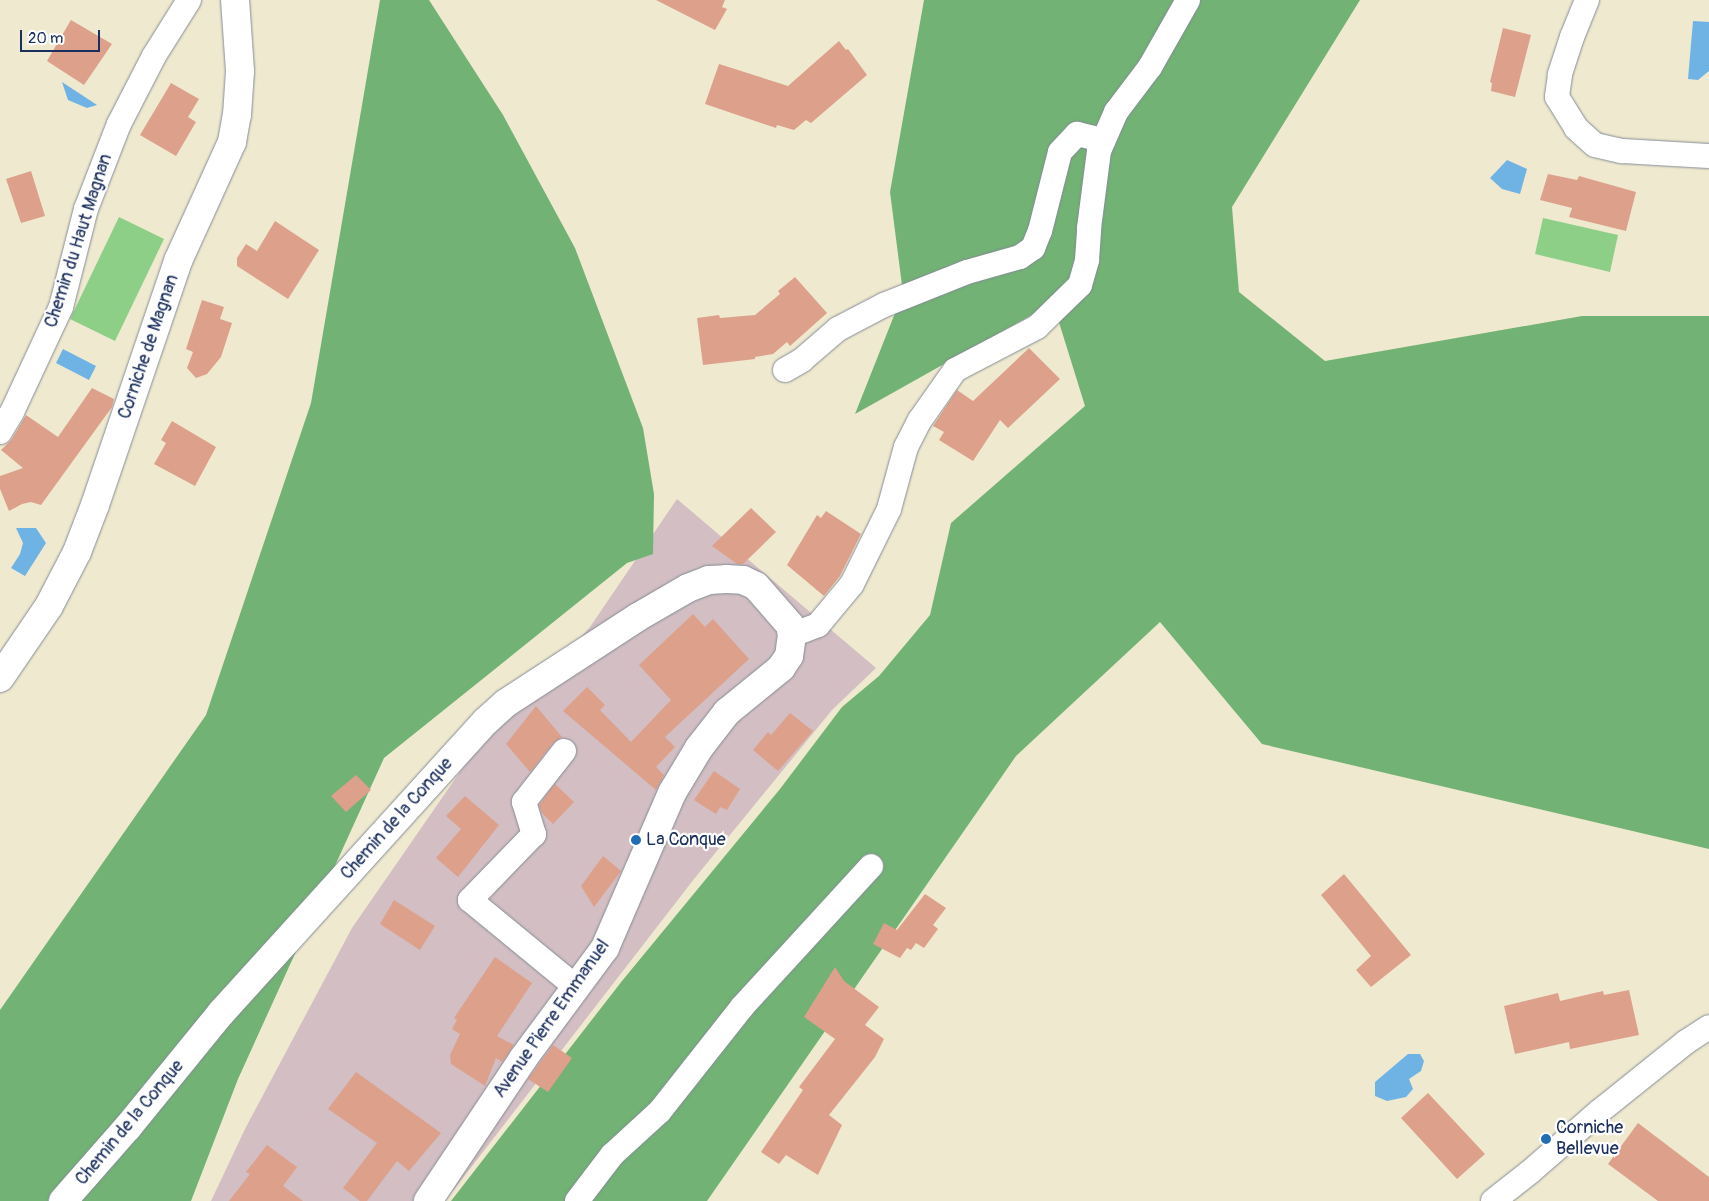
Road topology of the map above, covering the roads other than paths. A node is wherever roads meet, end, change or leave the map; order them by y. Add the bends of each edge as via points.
1 (188, 0) edge
2 (236, 0) edge
3 (1188, 0) edge
4 (1587, 0) edge
5 (1103, 140) junction
6 (1709, 156) edge
7 (785, 370) dead end
8 (0, 432) edge
9 (792, 635) junction
10 (0, 678) edge
11 (564, 751) dead end
12 (870, 866) dead end
13 (576, 987) junction
14 (1709, 1027) edge
15 (63, 1201) edge
16 (428, 1201) edge
17 (576, 1201) edge
18 (1493, 1201) edge

1 - 8 street, Chemin du Haut Magnan via 119,124 86,209 61,307
2 - 10 street, Corniche de Magnan via 240,71 232,142 178,261 77,552 48,606
3 - 5 street via 1150,67 1116,112
4 - 6 street via 1560,75 1557,97 1576,128 1595,145 1622,151
5 - 7 street via 1077,134 1060,152 1033,248 1020,257 966,272 884,305 838,329
5 - 9 street via 1099,151 1087,260 1080,285 1037,327 955,370 920,420 906,447 889,509 852,584 818,625
9 - 13 street, Avenue Pierre Emmanuel via 789,656 781,668 727,712 699,748 672,793 605,948
9 - 15 street, Chemin de la Conque via 784,616 756,586 743,580 709,580 638,616 506,703 486,721 221,1013
11 - 13 street via 524,802 534,834 470,900
12 - 17 street via 742,1007 660,1111 612,1155
13 - 16 street, Avenue Pierre Emmanuel
14 - 18 street via 1600,1111

